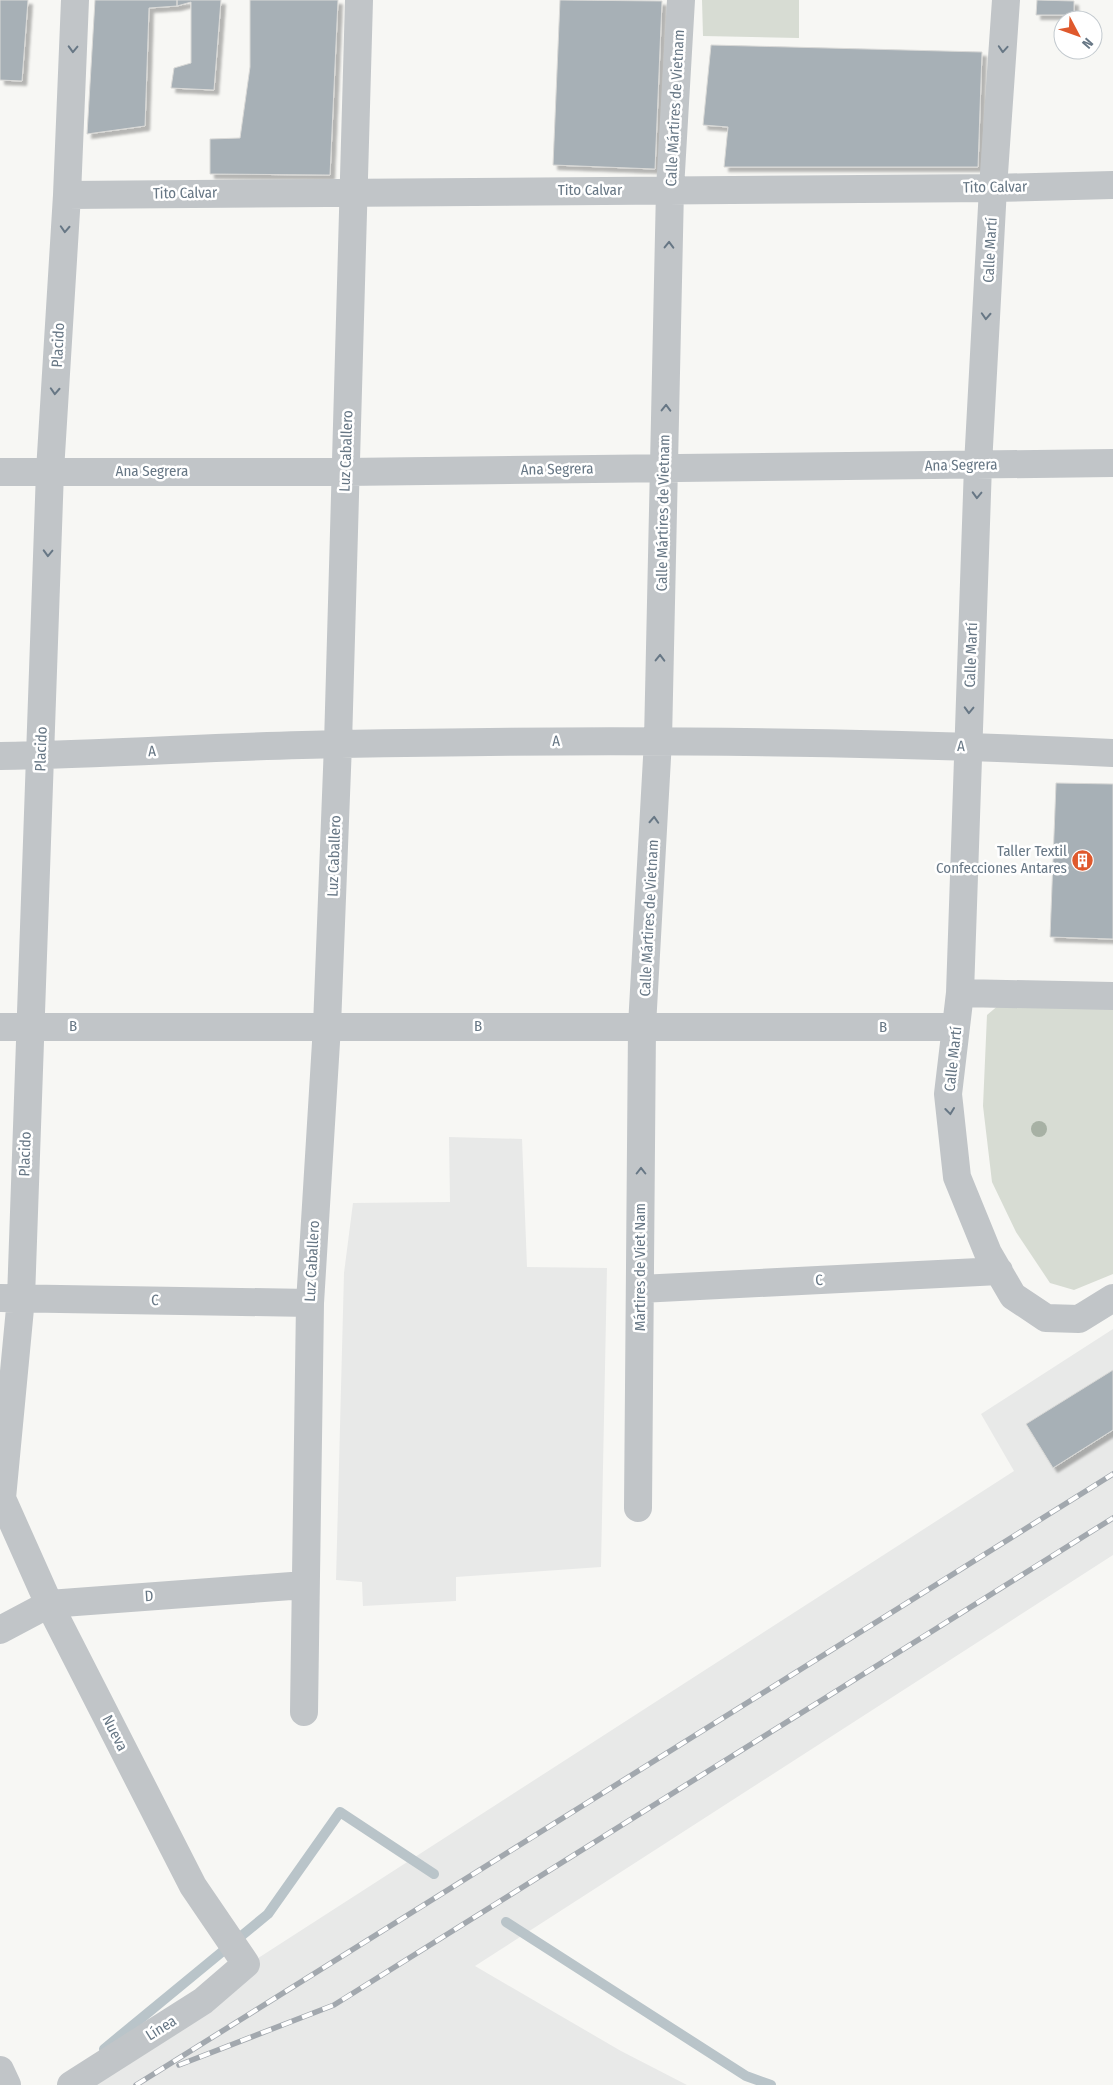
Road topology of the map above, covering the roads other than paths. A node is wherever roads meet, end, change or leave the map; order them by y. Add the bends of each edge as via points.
1 (75, 0) edge
2 (359, 0) edge
3 (681, 0) edge
4 (1006, 0) edge
5 (1113, 184) edge
6 (993, 188) junction
7 (670, 189) junction
8 (353, 191) junction
9 (67, 195) junction
10 (1113, 463) edge
11 (978, 465) junction
12 (664, 468) junction
13 (50, 471) junction
14 (0, 472) edge
15 (345, 472) junction
16 (658, 740) junction
17 (338, 744) junction
18 (967, 746) junction
19 (1113, 753) edge
20 (41, 755) junction
21 (0, 756) edge
22 (960, 993) junction
23 (1113, 996) edge
24 (29, 1026) junction
25 (327, 1026) junction
26 (642, 1026) junction
27 (0, 1027) edge
28 (956, 1027) junction
29 (998, 1271) junction
30 (640, 1290) junction
31 (10, 1298) edge
32 (1113, 1298) edge
33 (310, 1302) junction
34 (1, 1496) edge
35 (638, 1508) dead end
36 (305, 1585) junction
37 (49, 1604) junction
38 (0, 1630) edge
39 (304, 1712) dead end
40 (244, 1960) joint
41 (0, 2070) edge
42 (7, 2085) edge
43 (71, 2085) edge

1 -> 9 street, Placido
2 - 8 street, Luz Caballero
3 - 7 street, Calle Mártires de Vietnam
4 -> 6 street, Calle Martí
5 - 6 street, Tito Calvar
6 - 7 street, Tito Calvar
6 -> 11 street, Calle Martí
7 - 8 street, Tito Calvar
12 -> 7 street, Calle Mártires de Vietnam
8 - 9 street, Tito Calvar
8 - 15 street, Luz Caballero
9 -> 13 street, Placido
10 - 11 street, Ana Segrera
11 - 12 street, Ana Segrera
11 -> 18 street, Calle Martí
12 - 15 street, Ana Segrera
16 -> 12 street, Calle Mártires de Vietnam
13 - 14 street, Ana Segrera
13 - 15 street, Ana Segrera
13 -> 20 street, Placido
15 - 17 street, Luz Caballero
16 - 17 street, A
16 - 18 street, A
26 -> 16 street, Calle Mártires de Vietnam
17 - 20 street, A
17 - 25 street, Luz Caballero
18 - 19 street, A
18 - 22 street, Calle Martí
20 - 21 street, A
20 - 24 street, Placido
22 - 23 street
22 - 28 street, Calle Martí
24 - 25 street, B
24 - 27 street, B
24 - 31 street, Placido
25 - 26 street, B
25 - 33 street, Luz Caballero
26 - 28 street, B
30 -> 26 street, Mártires de Viet Nam
28 -> 29 street, Calle Martí via 948,1094 957,1177
29 - 30 street, C
29 - 32 street, Calle Martí via 1013,1296 1046,1318 1080,1318
30 - 35 street, Mártires de Viet Nam
31 - 33 street, C
31 - 34 street, Placido
33 - 36 street, Luz Caballero
34 - 37 street, Nueva
36 - 37 street, D
36 - 39 street, Luz Caballero
37 - 38 street, D
37 - 40 street, Nueva via 193,1886
40 - 43 street, Línea via 203,2001
41 - 42 street

